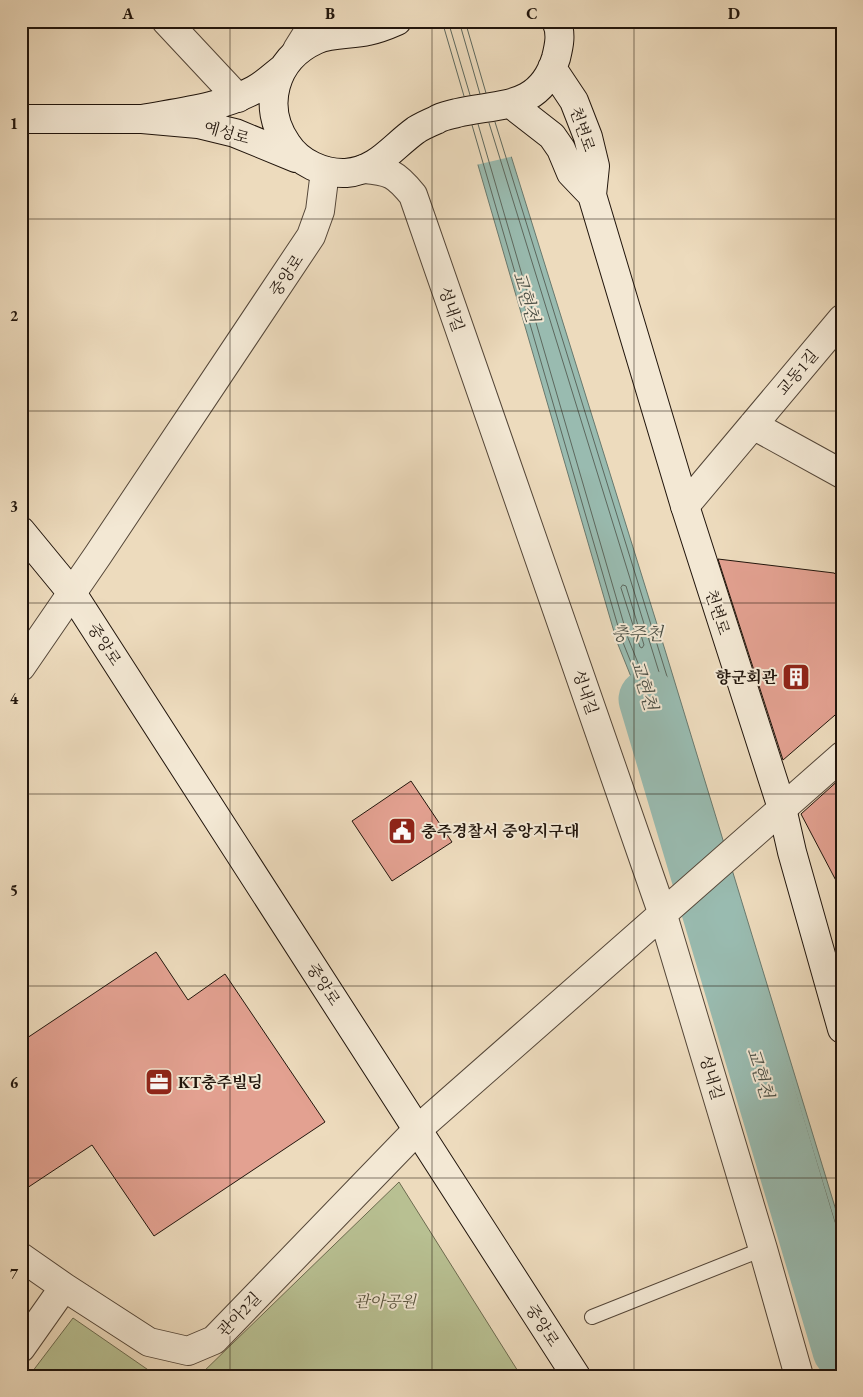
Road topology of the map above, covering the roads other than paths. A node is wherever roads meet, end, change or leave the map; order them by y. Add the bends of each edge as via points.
1 (166, 21) edge
2 (315, 21) edge
3 (559, 23) edge
4 (379, 25) edge
5 (290, 60) junction
6 (552, 68) junction
7 (238, 98) junction
8 (511, 104) junction
9 (21, 119) edge
10 (142, 119) junction
11 (316, 167) junction
12 (364, 170) junction
13 (592, 195) junction
14 (842, 319) edge
15 (753, 426) junction
16 (842, 474) edge
17 (684, 506) junction
18 (21, 531) edge
19 (72, 593) junction
20 (21, 667) edge
21 (842, 756) edge
22 (782, 808) junction
23 (666, 909) junction
24 (842, 1029) edge
25 (418, 1129) junction
26 (763, 1249) junction
27 (21, 1257) edge
28 (64, 1287) junction
29 (592, 1316) dead end
30 (21, 1348) edge
31 (576, 1376) edge
32 (799, 1376) edge

1 - 7 street
2 - 5 street
3 - 6 street via 560,44
4 - 5 street via 317,39
5 - 7 street, 예성로 via 256,89
5 - 11 street via 274,91 274,114 280,134 291,150
6 - 8 street via 528,97
6 - 13 street, 천변로 via 574,101 588,137 595,166
7 - 10 street, 예성로
8 - 12 street via 440,118 416,130 381,161
8 - 13 street, 천변로 via 552,136 570,173
9 - 10 street, 예성로
10 - 11 street, 예성로 via 198,124 236,132
11 - 12 street via 345,173
11 - 19 street, 중앙로 via 320,211 311,236
12 - 23 street, 성내길 via 383,170 400,179 413,195
13 - 17 street, 천변로
14 - 15 street, 교동1길
15 - 16 street
15 - 17 street, 교동1길
17 - 22 street, 천변로
18 - 19 street, 중앙로
19 - 20 street
19 - 25 street, 중앙로
21 - 22 street, 관아2길
22 - 23 street, 관아2길
22 - 24 street, 천변로
23 - 25 street, 관아2길
23 - 26 street, 성내길
25 - 28 street, 관아2길 via 214,1340 206,1344 188,1351 149,1342
25 - 31 street, 중앙로
26 - 29 lane
26 - 32 street, 성내길
27 - 28 street, 관아2길
28 - 30 street

